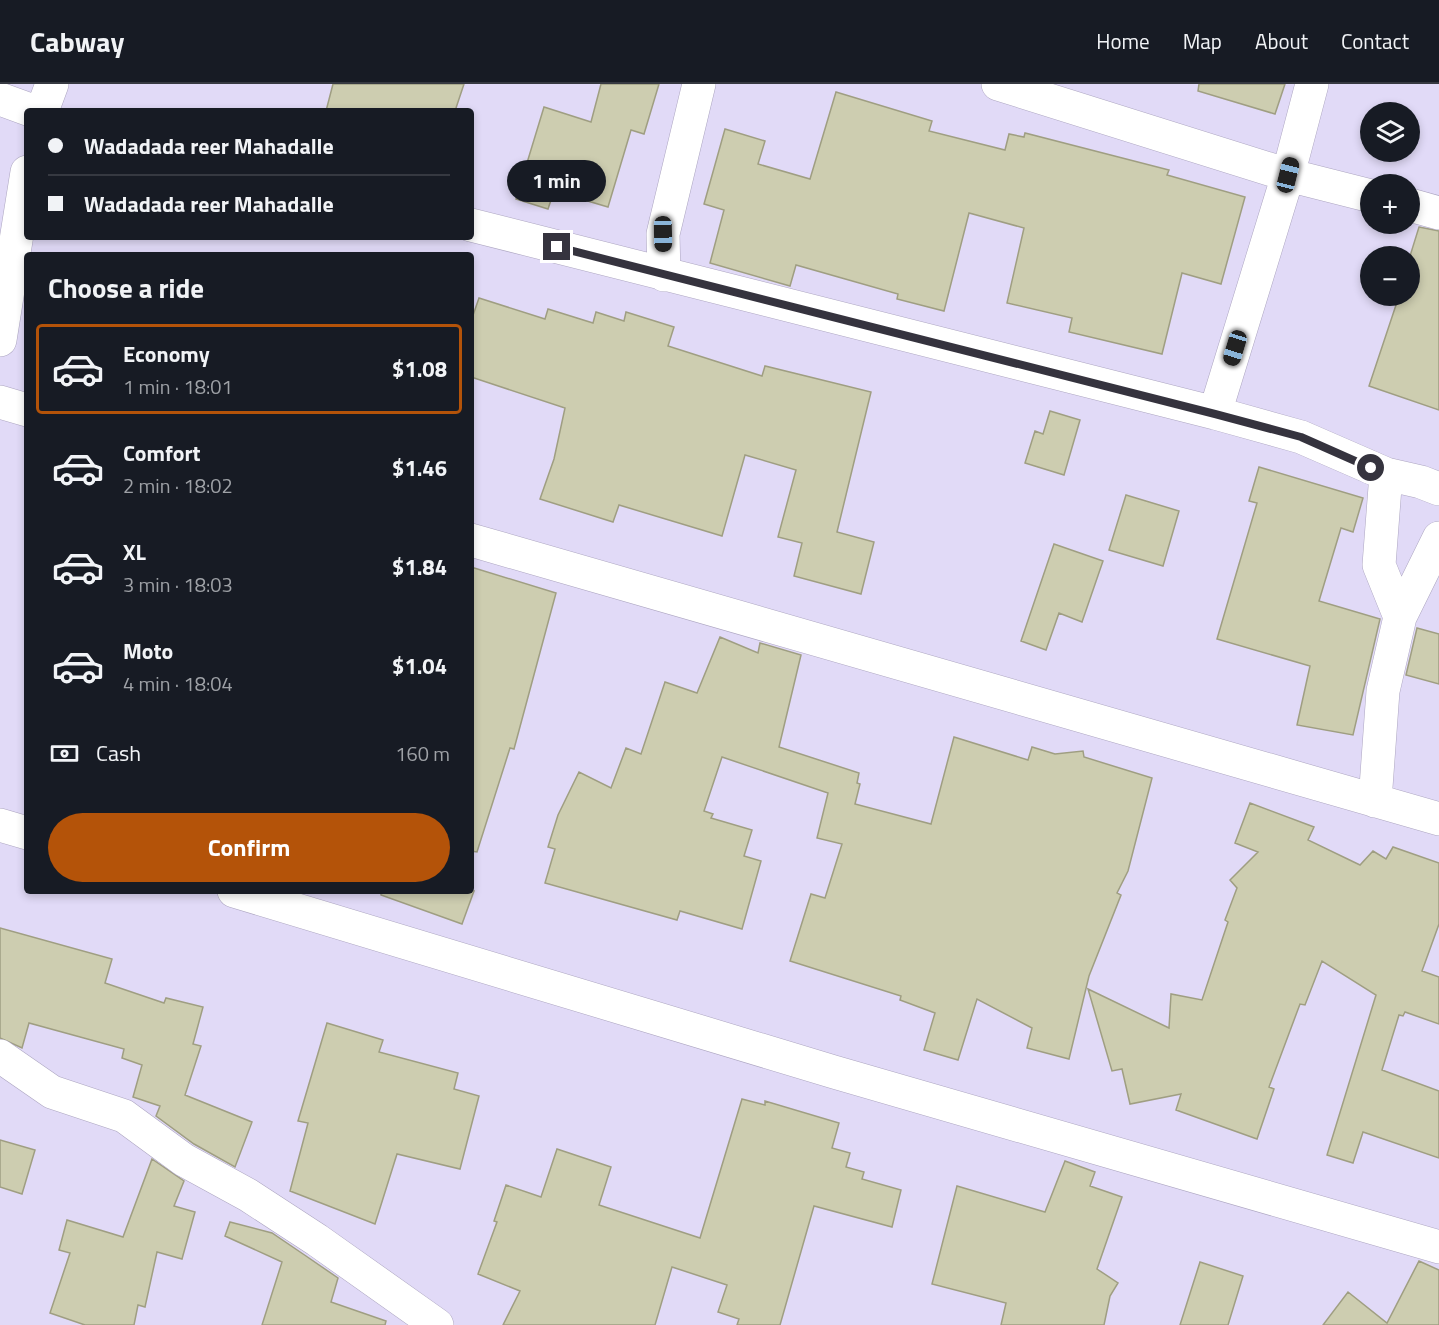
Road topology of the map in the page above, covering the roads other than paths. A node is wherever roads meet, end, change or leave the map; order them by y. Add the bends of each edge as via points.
1 (52, 84) edge
2 (699, 84) edge
3 (998, 84) edge
4 (1312, 84) edge
5 (0, 99) edge
6 (25, 108) edge
7 (43, 108) edge
8 (1288, 175) junction
9 (24, 191) edge
10 (1360, 192) edge
11 (1420, 208) edge
12 (1439, 213) edge
13 (474, 226) edge
14 (664, 275) junction
15 (0, 340) edge
16 (0, 402) edge
17 (24, 409) edge
18 (1215, 414) junction
19 (1386, 474) junction
20 (1439, 489) edge
21 (1439, 538) edge
22 (474, 541) edge
23 (1400, 617) junction
24 (1375, 801) junction
25 (1439, 819) edge
26 (0, 825) edge
27 (24, 832) edge
28 (244, 894) edge
29 (0, 1056) edge
30 (1439, 1247) edge
31 (437, 1325) edge

1 - 7 street
2 - 14 street via 663,234
3 - 8 street
4 - 8 street
5 - 6 street
8 - 10 street
8 - 18 street
9 - 15 street
11 - 12 street
13 - 14 street
14 - 18 street
16 - 17 street
18 - 19 street via 1301,437
19 - 20 street
19 - 23 street via 1379,565
21 - 23 street
22 - 24 street
23 - 24 street via 1383,691
24 - 25 street
26 - 27 street
28 - 30 street
29 - 31 street via 52,1092 124,1116 184,1160 317,1239

